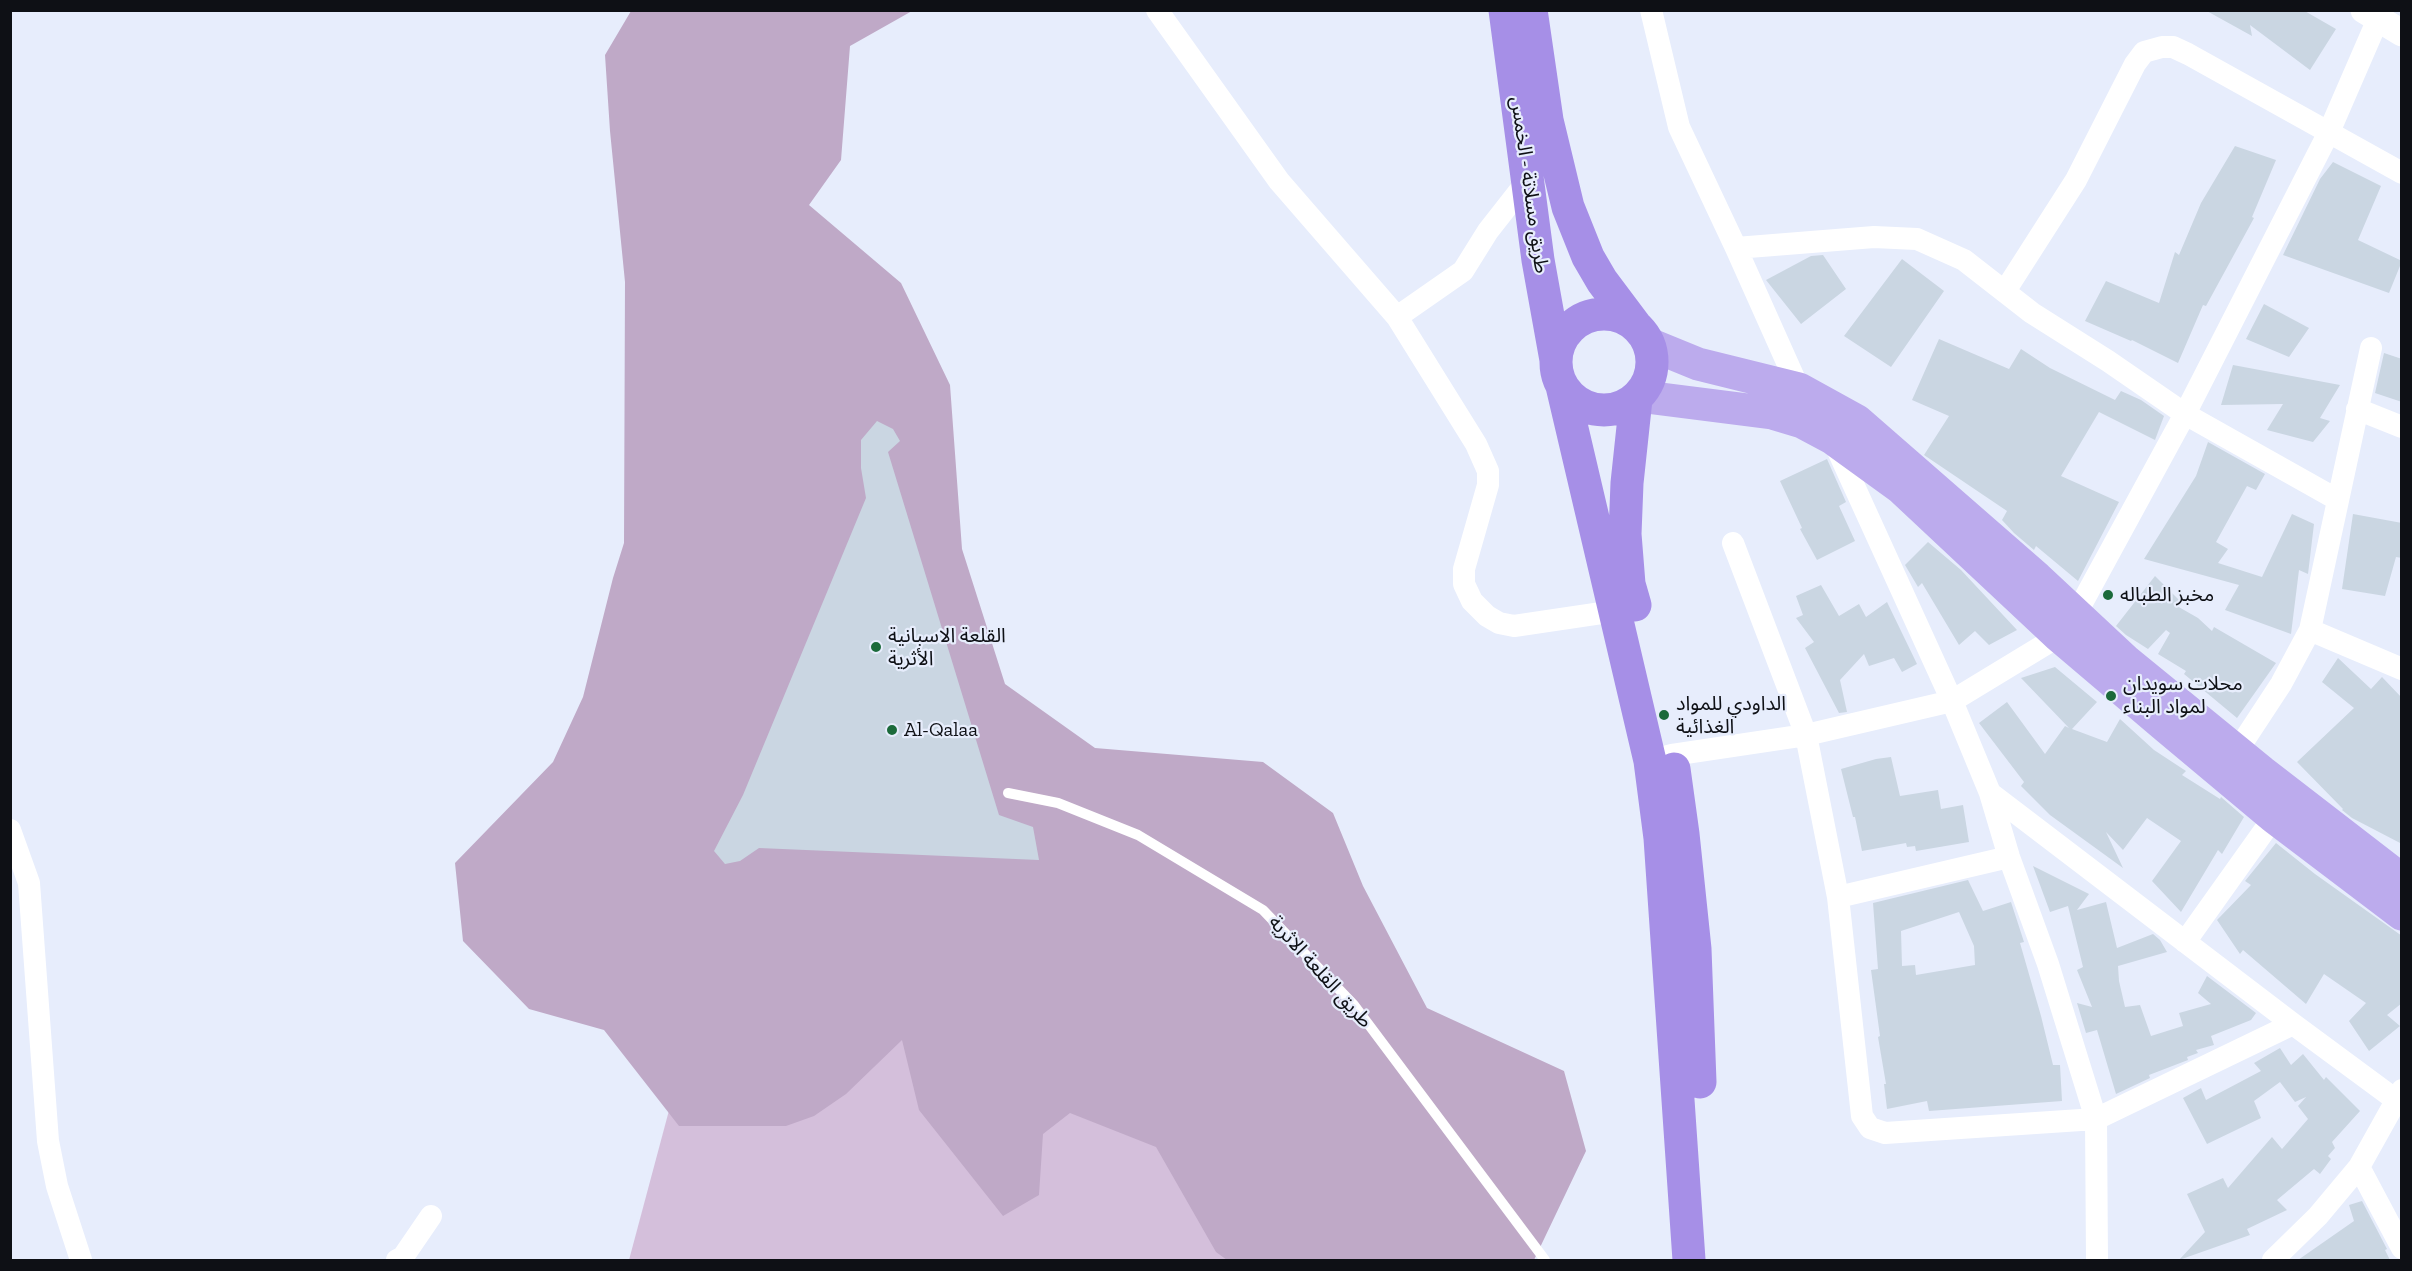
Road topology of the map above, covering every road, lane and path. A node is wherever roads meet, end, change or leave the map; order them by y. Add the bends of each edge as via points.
1 (1156, 10) edge
2 (1505, 10) edge
3 (1531, 10) edge
4 (1651, 10) edge
5 (2371, 15) edge
6 (2402, 33) edge
7 (2329, 132) junction
8 (2402, 172) edge
9 (1528, 180) junction
10 (1736, 248) junction
11 (2006, 291) junction
12 (1397, 317) junction
13 (1642, 334) junction
14 (2371, 348) dead end
15 (1559, 373) junction
16 (1799, 389) junction
17 (1637, 397) junction
18 (2357, 409) junction
19 (2185, 414) junction
20 (2402, 427) edge
21 (1832, 438) junction
22 (2338, 500) junction
23 (1733, 543) dead end
24 (1615, 611) junction
25 (2067, 625) junction
26 (2310, 630) junction
27 (2402, 669) edge
28 (1952, 700) junction
29 (1806, 735) junction
30 (2237, 751) junction
31 (1661, 758) junction
32 (1008, 793) dead end
33 (1990, 793) junction
34 (2274, 817) junction
35 (10, 830) edge
36 (2009, 857) junction
37 (2402, 880) edge
38 (1838, 897) junction
39 (2402, 915) edge
40 (2185, 942) junction
41 (2293, 1024) junction
42 (2399, 1095) edge
43 (2096, 1119) junction
44 (2359, 1167) junction
45 (431, 1216) dead end
46 (2402, 1248) edge
47 (81, 1260) edge
48 (397, 1260) edge
49 (1545, 1260) edge
50 (1689, 1260) edge
51 (1711, 1260) edge
52 (2097, 1260) edge
53 (2273, 1260) edge

1 - 12 street via 1279,181
2 - 9 highway, طريق مسلاتة - الخمس
3 - 13 highway, طريق مسلاتة - الخمس via 1547,120 1568,207 1588,257
4 - 10 street via 1679,127
5 - 6 street
5 - 7 street
7 - 8 street
7 - 11 street via 2173,47 2145,52 2135,64 2076,180
7 - 19 street
9 - 12 street via 1463,271
9 - 15 highway, طريق مسلاتة - الخمس
10 - 11 street via 1874,237 1917,239 1964,260
10 - 16 street
11 - 19 street via 2032,313
12 - 24 street via 1476,444 1488,471 1486,496 1464,569 1464,584 1472,601 1486,616 1514,626
13 - 15 highway via 1622,317 1592,315 1578,321 1559,344
13 - 16 main road via 1698,364
13 - 17 highway via 1652,358 1652,372
14 - 18 street
15 - 17 highway via 1576,401 1596,410 1624,406
15 - 24 highway, طريق مسلاتة - الخمس
16 - 25 main road via 1857,421
17 - 21 main road via 1772,413 1802,422
17 - 31 highway via 1626,508 1628,575
18 - 20 street
18 - 22 street
19 - 22 street
19 - 25 street
21 - 25 main road via 1901,488
21 - 28 street
22 - 26 street
23 - 29 street
24 - 31 highway, طريق مسلاتة - الخمس
25 - 28 street
25 - 30 main road via 2126,661
25 - 34 main road
26 - 27 street
26 - 30 street via 2282,684
28 - 29 street
28 - 33 street
29 - 31 street
29 - 38 street
30 - 37 main road
31 - 50 highway via 1661,850
31 - 51 highway via 1683,834 1695,949
32 - 49 lane, طريق القلعة الاثرية via 1058,803 1138,835 1263,910 1354,1005
33 - 36 street
33 - 40 street
34 - 39 main road
34 - 40 street
35 - 47 street via 29,883 48,1141 57,1186
36 - 38 street
36 - 43 street via 2048,964
38 - 43 street via 1862,1116 1870,1128 1885,1132
40 - 41 street
41 - 42 street
41 - 43 street
42 - 44 street
43 - 52 street
44 - 46 street
44 - 53 street via 2318,1216
45 - 48 street

